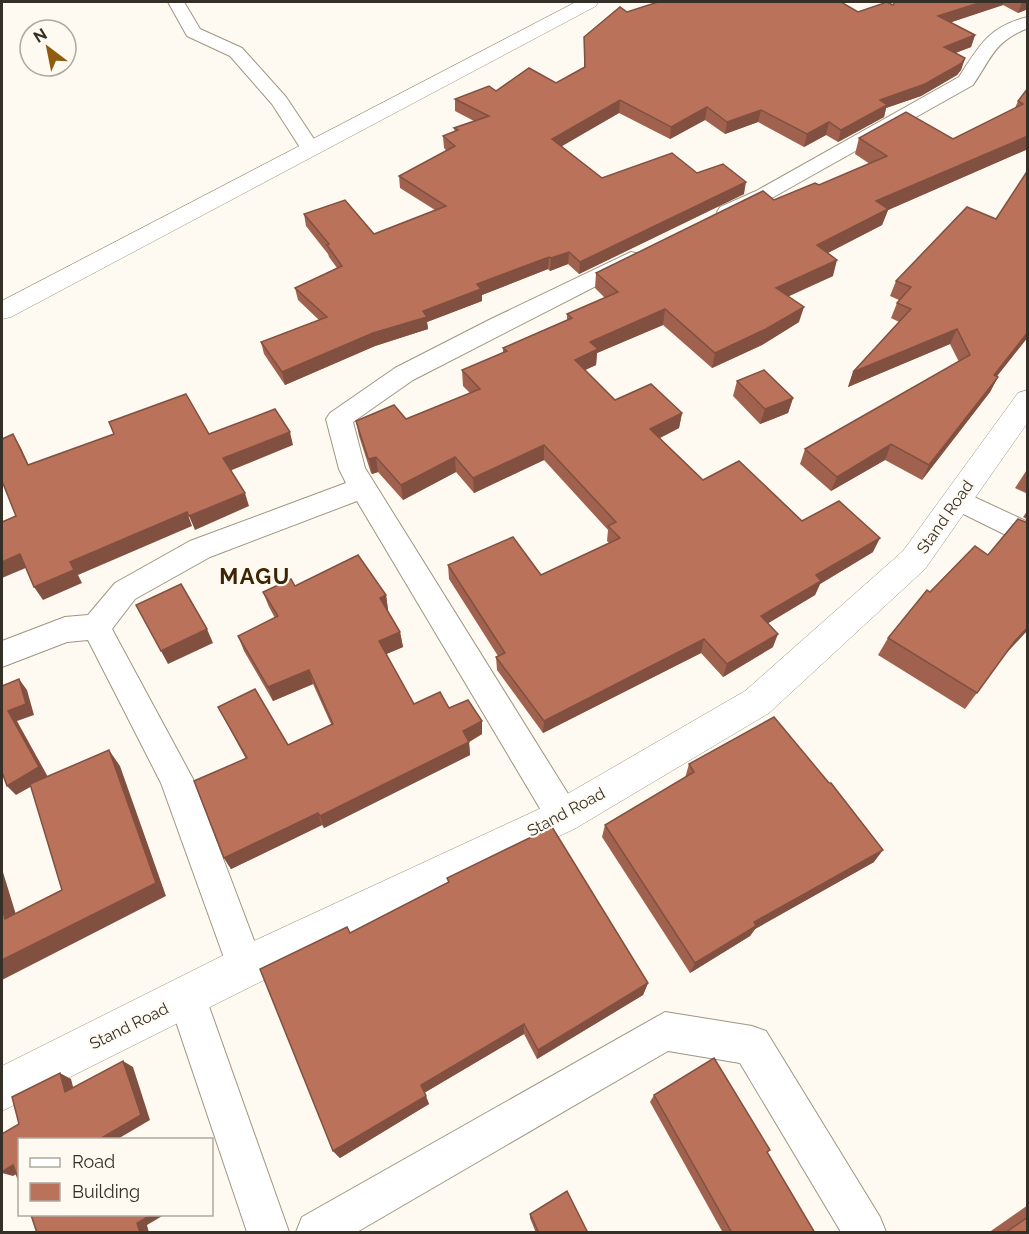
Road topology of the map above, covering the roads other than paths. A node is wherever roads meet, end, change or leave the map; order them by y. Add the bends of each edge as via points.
1 (176, 2) edge
2 (589, 2) edge
3 (1028, 22) edge
4 (310, 148) junction
5 (710, 221) edge
6 (647, 252) edge
7 (2, 311) edge
8 (1028, 400) edge
9 (363, 487) junction
10 (957, 499) junction
11 (1028, 535) edge
12 (96, 627) junction
13 (2, 654) edge
14 (563, 816) junction
15 (246, 967) junction
16 (187, 998) junction
17 (2, 1089) edge
18 (268, 1233) edge
19 (317, 1233) edge
20 (865, 1233) edge

1 - 4 street via 193,32 236,52 279,101
2 - 4 main road
3 - 5 street via 1001,33 966,81
4 - 7 main road
6 - 9 street via 404,374 339,419 352,469
8 - 10 main road, Stand Road
9 - 12 street via 200,549 125,591
9 - 14 street
10 - 11 street
10 - 14 main road, Stand Road via 914,560 757,702
12 - 13 street via 65,630
12 - 15 street via 176,779
14 - 15 main road, Stand Road
15 - 16 main road, Stand Road
16 - 17 main road, Stand Road
16 - 18 street
19 - 20 street via 665,1031 752,1045

